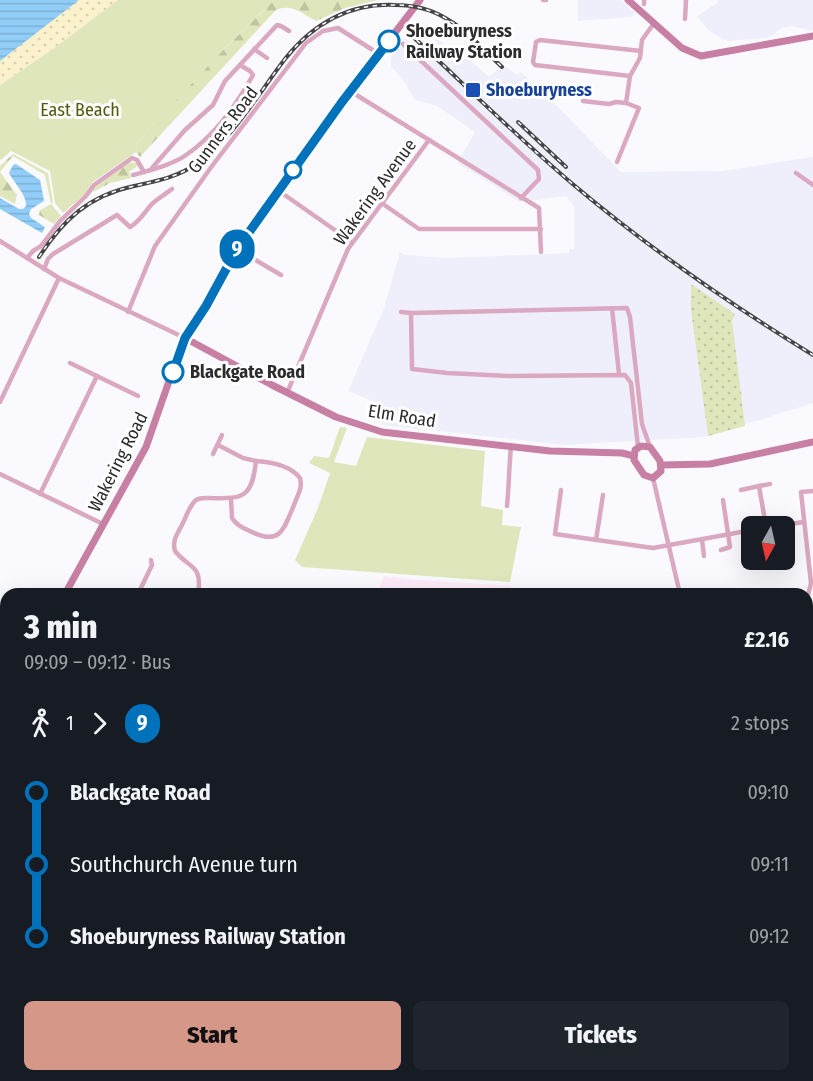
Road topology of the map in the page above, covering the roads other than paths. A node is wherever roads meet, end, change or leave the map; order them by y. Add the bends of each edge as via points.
1 (420, 0) edge
2 (628, 0) edge
3 (686, 0) edge
4 (685, 19) dead end
5 (654, 23) junction
6 (289, 31) dead end
7 (813, 36) edge
8 (403, 44) dead end
9 (415, 46) dead end
10 (255, 49) junction
11 (410, 51) junction
12 (641, 51) junction
13 (379, 54) junction
14 (267, 57) dead end
15 (240, 65) junction
16 (630, 76) junction
17 (350, 91) junction
18 (583, 102) dead end
19 (627, 103) junction
20 (429, 140) junction
21 (617, 162) dead end
22 (152, 168) junction
23 (144, 172) junction
24 (796, 173) dead end
25 (134, 175) dead end
26 (813, 185) edge
27 (172, 189) dead end
28 (279, 191) junction
29 (521, 198) junction
30 (383, 204) junction
31 (541, 229) junction
32 (0, 241) edge
33 (352, 242) junction
34 (237, 249) junction
35 (541, 252) dead end
36 (27, 258) junction
37 (44, 269) junction
38 (281, 275) dead end
39 (59, 278) junction
40 (612, 308) junction
41 (128, 312) junction
42 (401, 312) dead end
43 (411, 312) junction
44 (185, 338) junction
45 (70, 363) dead end
46 (619, 374) junction
47 (97, 376) junction
48 (631, 392) junction
49 (639, 392) junction
50 (287, 393) junction
51 (138, 396) dead end
52 (0, 402) edge
53 (222, 435) dead end
54 (813, 442) edge
55 (218, 445) junction
56 (511, 446) junction
57 (638, 447) junction
58 (650, 447) junction
59 (213, 454) dead end
60 (634, 456) junction
61 (256, 461) junction
62 (661, 465) junction
63 (0, 474) edge
64 (653, 478) junction
65 (770, 484) dead end
66 (800, 484) dead end
67 (759, 486) junction
68 (561, 490) dead end
69 (741, 490) dead end
70 (813, 491) edge
71 (801, 492) junction
72 (40, 494) junction
73 (603, 495) dead end
74 (231, 499) junction
75 (723, 500) dead end
76 (515, 501) dead end
77 (764, 516) edge
78 (804, 522) junction
79 (795, 523) edge
80 (103, 524) junction
81 (741, 532) edge
82 (547, 533) dead end
83 (555, 534) junction
84 (729, 534) junction
85 (596, 540) junction
86 (702, 540) junction
87 (810, 544) edge
88 (670, 545) junction
89 (721, 550) dead end
90 (704, 556) dead end
91 (151, 560) dead end
92 (68, 588) edge
93 (141, 588) edge
94 (198, 588) edge
95 (679, 588) edge
96 (811, 588) edge

1 - 13 street, Wakering Road
2 - 5 street
3 - 4 street
5 - 7 street via 685,50 701,56
5 - 12 street via 644,36
6 - 10 street via 277,25
8 - 11 street
9 - 11 street
10 - 14 street
10 - 15 street
11 - 29 street via 538,170 539,179
12 - 16 street
12 - 16 street via 536,42 535,65
13 - 17 street, Wakering Road
13 - 41 street, Gunners Road via 338,28 323,31 306,43 155,246
15 - 22 street via 225,81 213,105
15 - 22 street via 253,75 210,135 186,155
16 - 19 street
17 - 20 street
17 - 28 street, Wakering Road
18 - 19 street
19 - 21 street via 639,108
20 - 29 street
20 - 30 street, Wakering Avenue
22 - 23 street
23 - 25 street
23 - 36 street via 132,158 94,185
24 - 26 street
27 - 37 street via 135,224 130,227 117,215 56,252
28 - 33 street
28 - 34 street, Wakering Road
29 - 31 street via 539,208
30 - 31 street via 419,229
30 - 33 street, Wakering Avenue
31 - 35 street
32 - 36 street
33 - 50 street, Wakering Avenue
34 - 38 street
34 - 44 street, Wakering Road
36 - 37 street
37 - 39 street
39 - 41 street
39 - 52 street
40 - 43 street
40 - 46 street
40 - 49 street via 624,307 629,311
41 - 44 street
42 - 43 street
43 - 46 street via 412,369 508,376
44 - 50 street, Elm Road
44 - 80 street, Wakering Road via 146,447
45 - 47 street
46 - 48 street via 630,380
47 - 51 street
47 - 72 street
48 - 49 street
48 - 57 street
49 - 58 street via 642,424
50 - 56 street, Elm Road via 336,417 382,432
53 - 55 street
54 - 62 street via 710,465
55 - 59 street
55 - 61 street
56 - 60 street, Elm Road
56 - 76 street via 507,503
57 - 58 street
57 - 60 street
58 - 62 street
60 - 64 street via 644,475
61 - 74 street via 248,490
61 - 74 street via 275,463 300,478 300,491 283,530 268,538 241,527 232,518
62 - 64 street via 660,474
63 - 72 street
64 - 88 street
65 - 67 street
66 - 71 street
67 - 69 street
67 - 77 street
68 - 83 street
70 - 71 street
71 - 78 street
72 - 80 street
73 - 85 street
74 - 94 street via 196,500 175,540 177,555 194,567 198,575
75 - 84 street
78 - 79 street
78 - 87 street
80 - 92 street, Wakering Road
81 - 84 street
82 - 83 street
83 - 85 street
84 - 86 street
84 - 89 street via 729,547
85 - 88 street via 653,548
86 - 88 street
86 - 90 street
87 - 96 street
88 - 95 street
91 - 93 street

